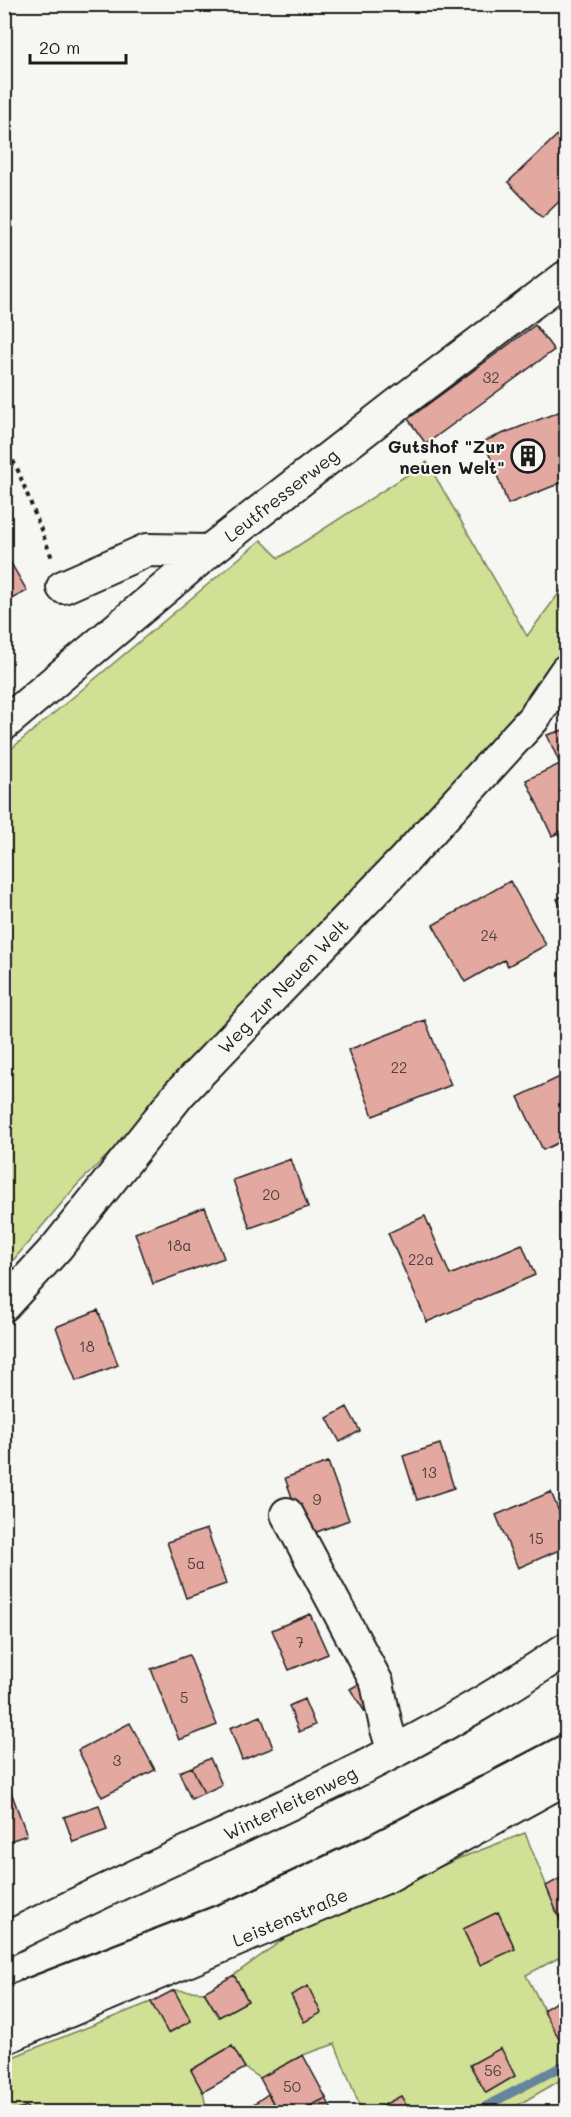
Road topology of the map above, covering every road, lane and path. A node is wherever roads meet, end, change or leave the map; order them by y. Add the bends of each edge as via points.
1 (567, 277) edge
2 (4, 445) edge
3 (210, 551) junction
4 (63, 587) joint
5 (567, 671) edge
6 (4, 724) edge
7 (4, 1305) edge
8 (286, 1514) dead end
9 (567, 1649) edge
10 (394, 1752) junction
11 (567, 1752) edge
12 (567, 1778) edge
13 (4, 1940) edge
14 (4, 2006) edge
15 (4, 2038) edge
16 (567, 2105) edge
17 (553, 2112) edge

1 - 3 street, Leutfresserweg
2 - 4 path via 17,468
3 - 4 street via 147,550
3 - 6 street, Leutfresserweg
5 - 7 street, Weg zur Neuen Welt via 533,718 404,860 179,1094 57,1246
8 - 10 street via 377,1683
9 - 10 street, Winterleitenweg
10 - 13 street, Winterleitenweg
11 - 14 main road, Leistenstraße via 246,1913
12 - 15 street, Leistenstraße via 386,1876
16 - 17 path

